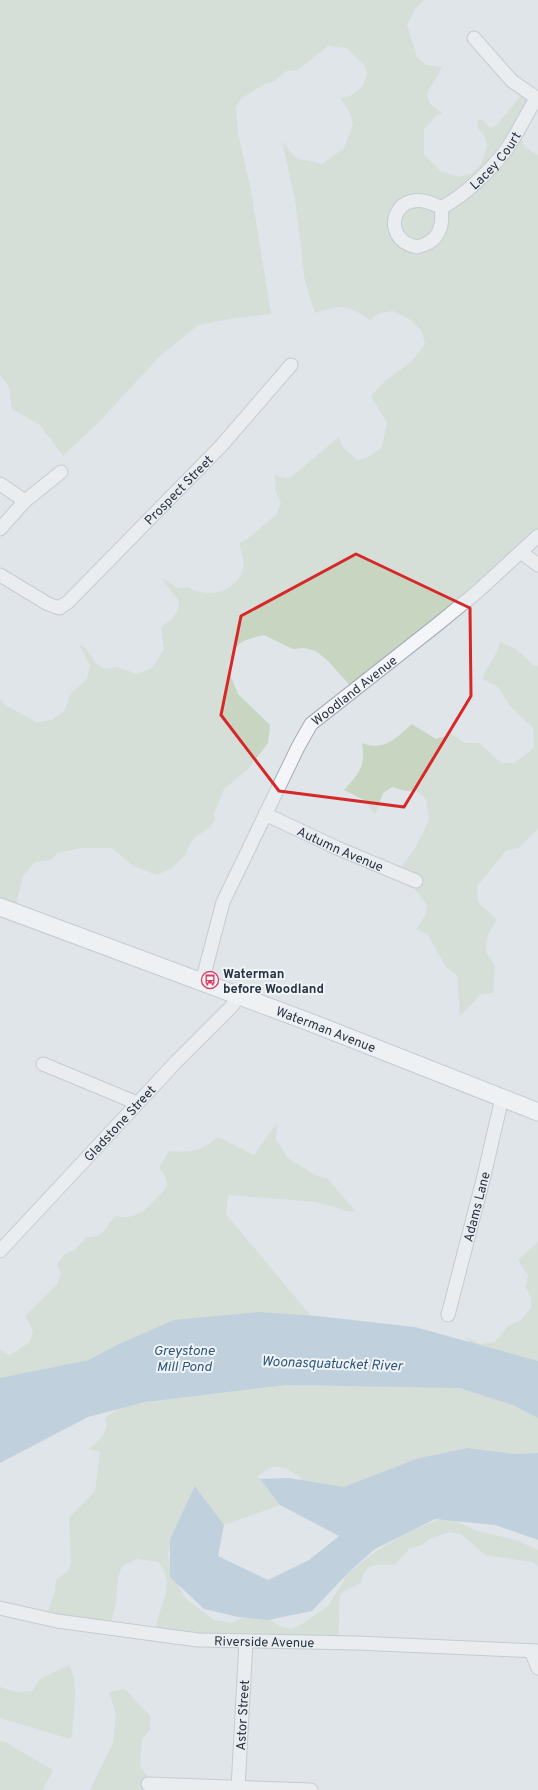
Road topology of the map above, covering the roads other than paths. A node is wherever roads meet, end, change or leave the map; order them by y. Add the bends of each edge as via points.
1 (474, 38) dead end
2 (537, 99) edge
3 (441, 208) dead end
4 (291, 365) dead end
5 (61, 472) dead end
6 (0, 484) edge
7 (25, 501) junction
8 (0, 529) edge
9 (538, 536) edge
10 (521, 552) junction
11 (538, 565) edge
12 (0, 575) edge
13 (265, 814) junction
14 (416, 881) dead end
15 (0, 907) edge
16 (202, 982) junction
17 (240, 995) junction
18 (43, 1064) dead end
19 (502, 1098) junction
20 (137, 1104) junction
21 (538, 1112) edge
22 (0, 1251) edge
23 (448, 1316) dead end
24 (0, 1608) edge
25 (246, 1642) junction
26 (534, 1651) edge
27 (538, 1668) edge
28 (148, 1784) dead end
29 (238, 1788) junction
30 (310, 1790) edge

1 - 2 street via 512,81
2 - 3 street, Lacey Court via 498,160 478,180
4 - 12 street, Prospect Street via 221,446 68,602 59,608 48,604
5 - 7 street
6 - 7 street
7 - 8 street
9 - 10 street, Woodland Avenue
10 - 11 street
10 - 13 street, Woodland Avenue via 438,624 311,724
13 - 14 street, Autumn Avenue
13 - 16 street, Woodland Avenue via 223,902
15 - 16 main road, Waterman Avenue
16 - 17 main road, Waterman Avenue
17 - 19 main road, Waterman Avenue
17 - 20 street, Gladstone Street
18 - 20 street
19 - 21 main road, Waterman Avenue
19 - 23 street, Adams Lane
20 - 22 street, Gladstone Street
24 - 25 street, Riverside Avenue via 57,1621 168,1637
25 - 26 street, Riverside Avenue via 357,1643
25 - 29 street, Astor Street
26 - 27 street, Riverside Avenue
28 - 29 street
29 - 30 street

